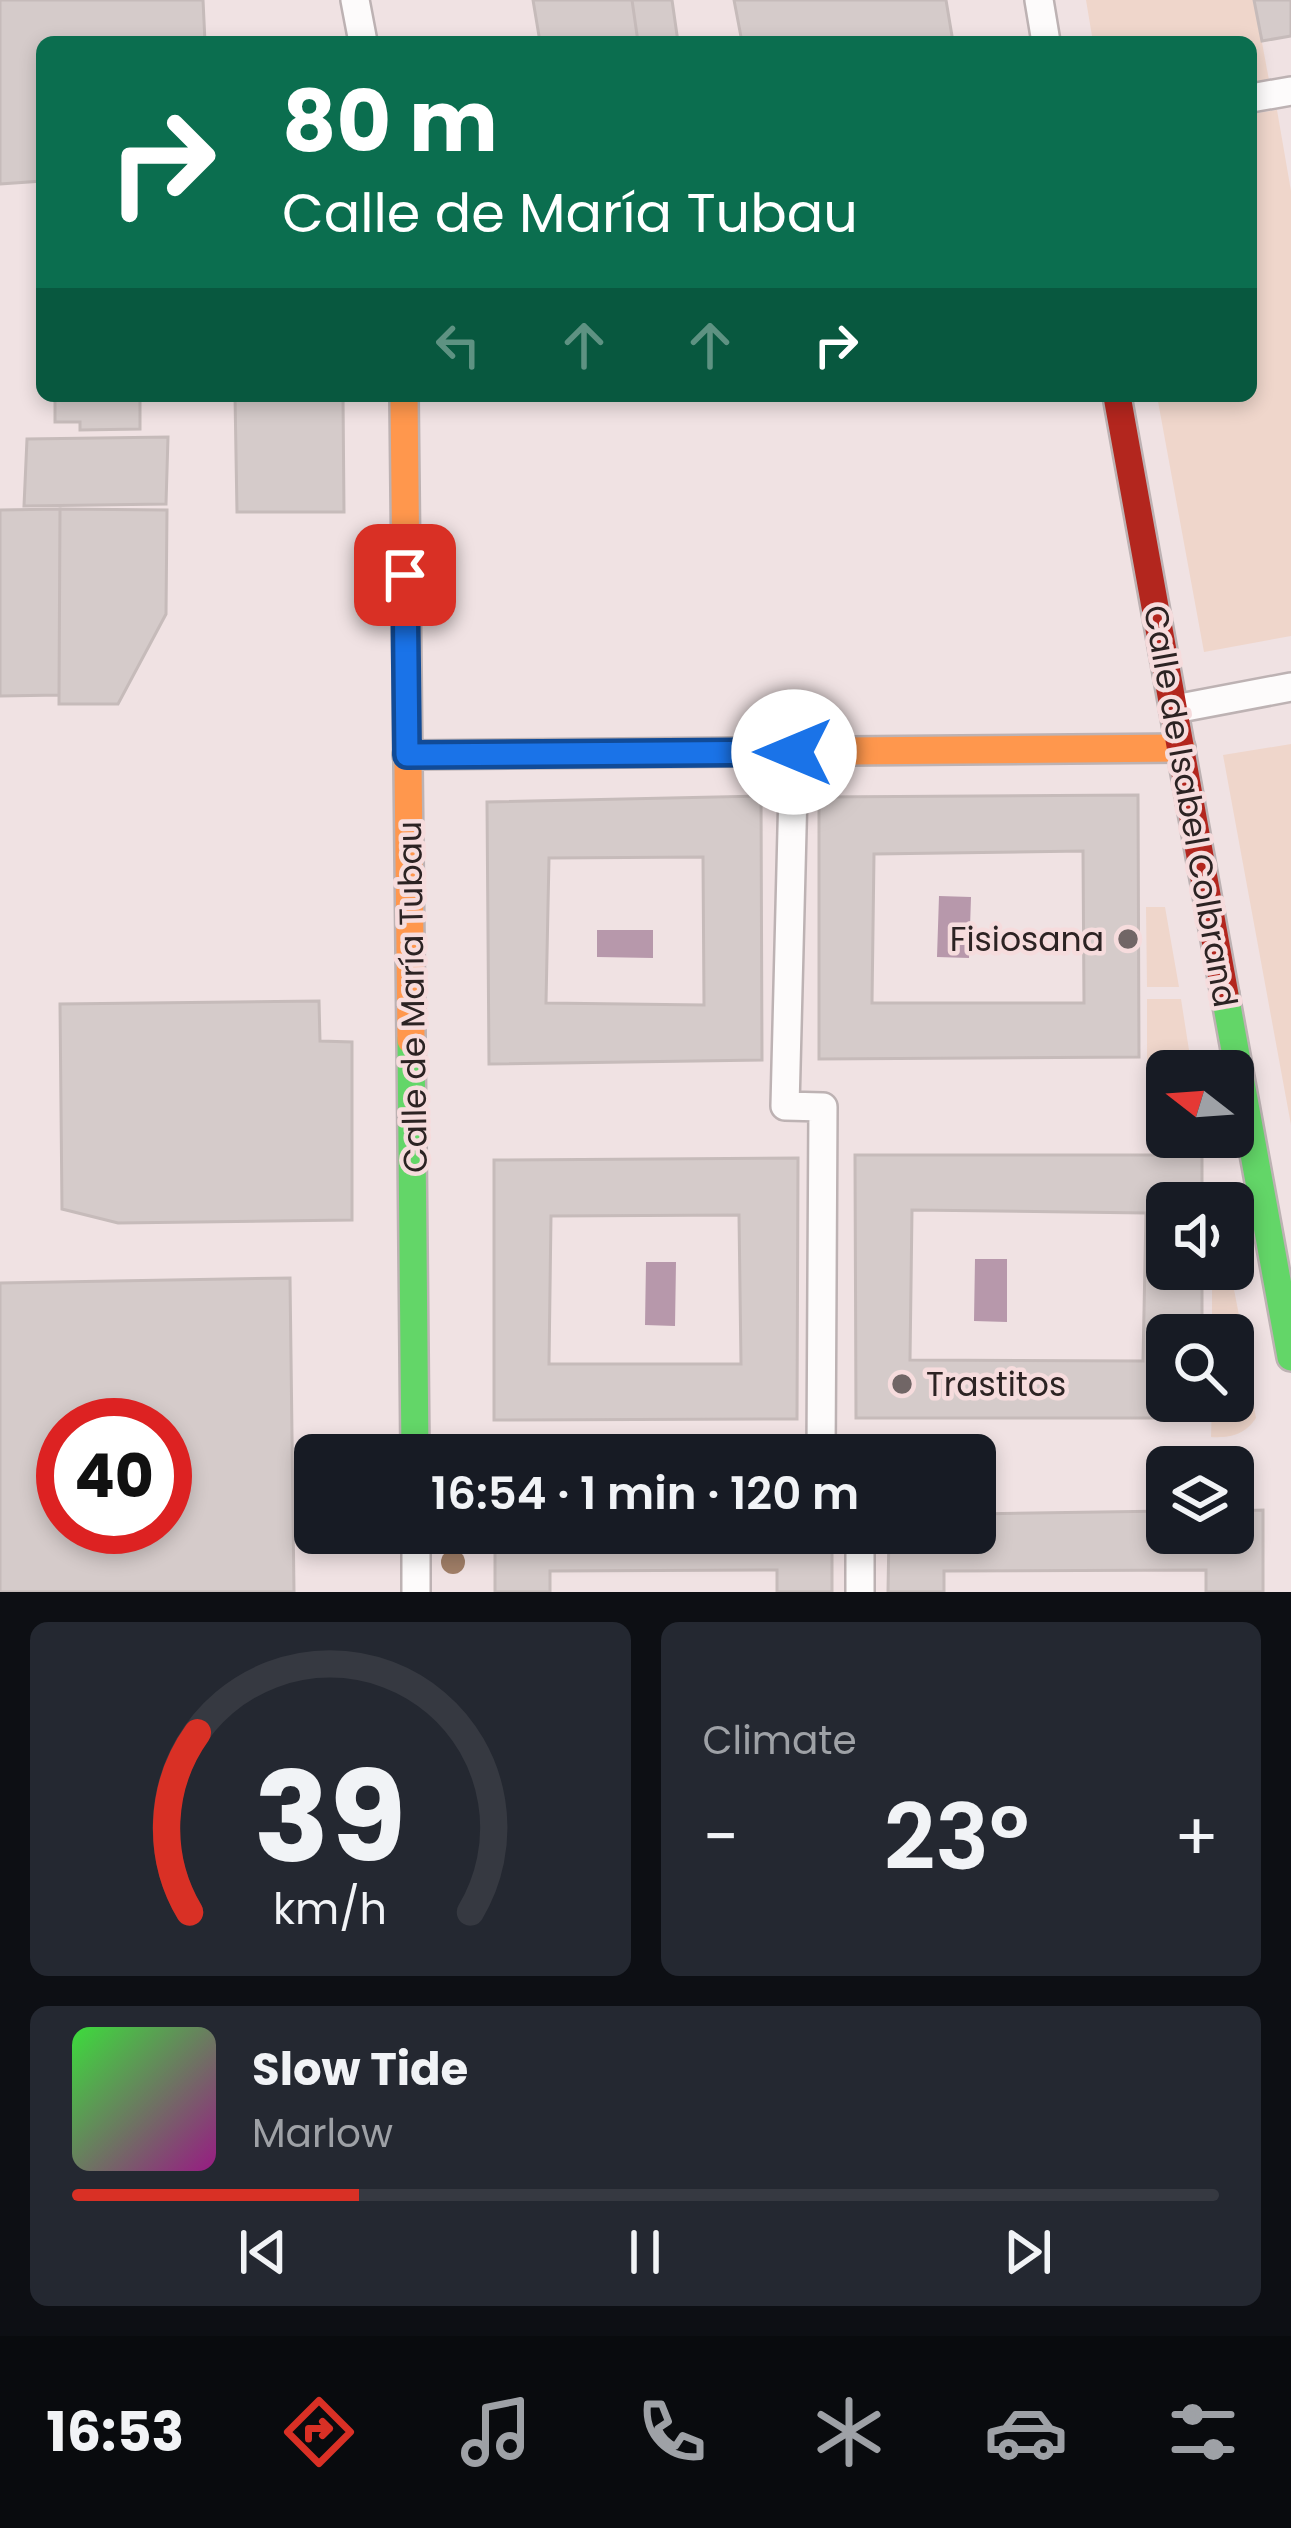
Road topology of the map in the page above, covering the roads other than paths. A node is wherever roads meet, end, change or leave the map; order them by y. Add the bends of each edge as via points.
1 (355, 0) edge
2 (1039, 0) edge
3 (362, 36) edge
4 (1045, 36) edge
5 (1291, 91) edge
6 (1257, 97) edge
7 (404, 402) edge
8 (1118, 402) edge
9 (1291, 687) edge
10 (1174, 709) junction
11 (1181, 748) junction
12 (794, 752) junction
13 (407, 755) junction
14 (1283, 1271) edge
15 (1291, 1357) edge
16 (416, 1434) edge
17 (821, 1434) edge
18 (416, 1554) edge
19 (860, 1554) edge
20 (416, 1592) edge
21 (860, 1592) edge

1 - 3 street
2 - 4 street
5 - 6 street
7 - 13 street, Calle de María Tubau
8 - 10 street, Calle de Isabel Colbrand
9 - 10 street
10 - 11 street, Calle de Isabel Colbrand
11 - 12 street
11 - 14 street, Calle de Isabel Colbrand
12 - 13 street
12 - 17 street via 785,1106 823,1107
13 - 16 street, Calle de María Tubau
14 - 15 street, Calle de Isabel Colbrand
18 - 20 street
19 - 21 street

